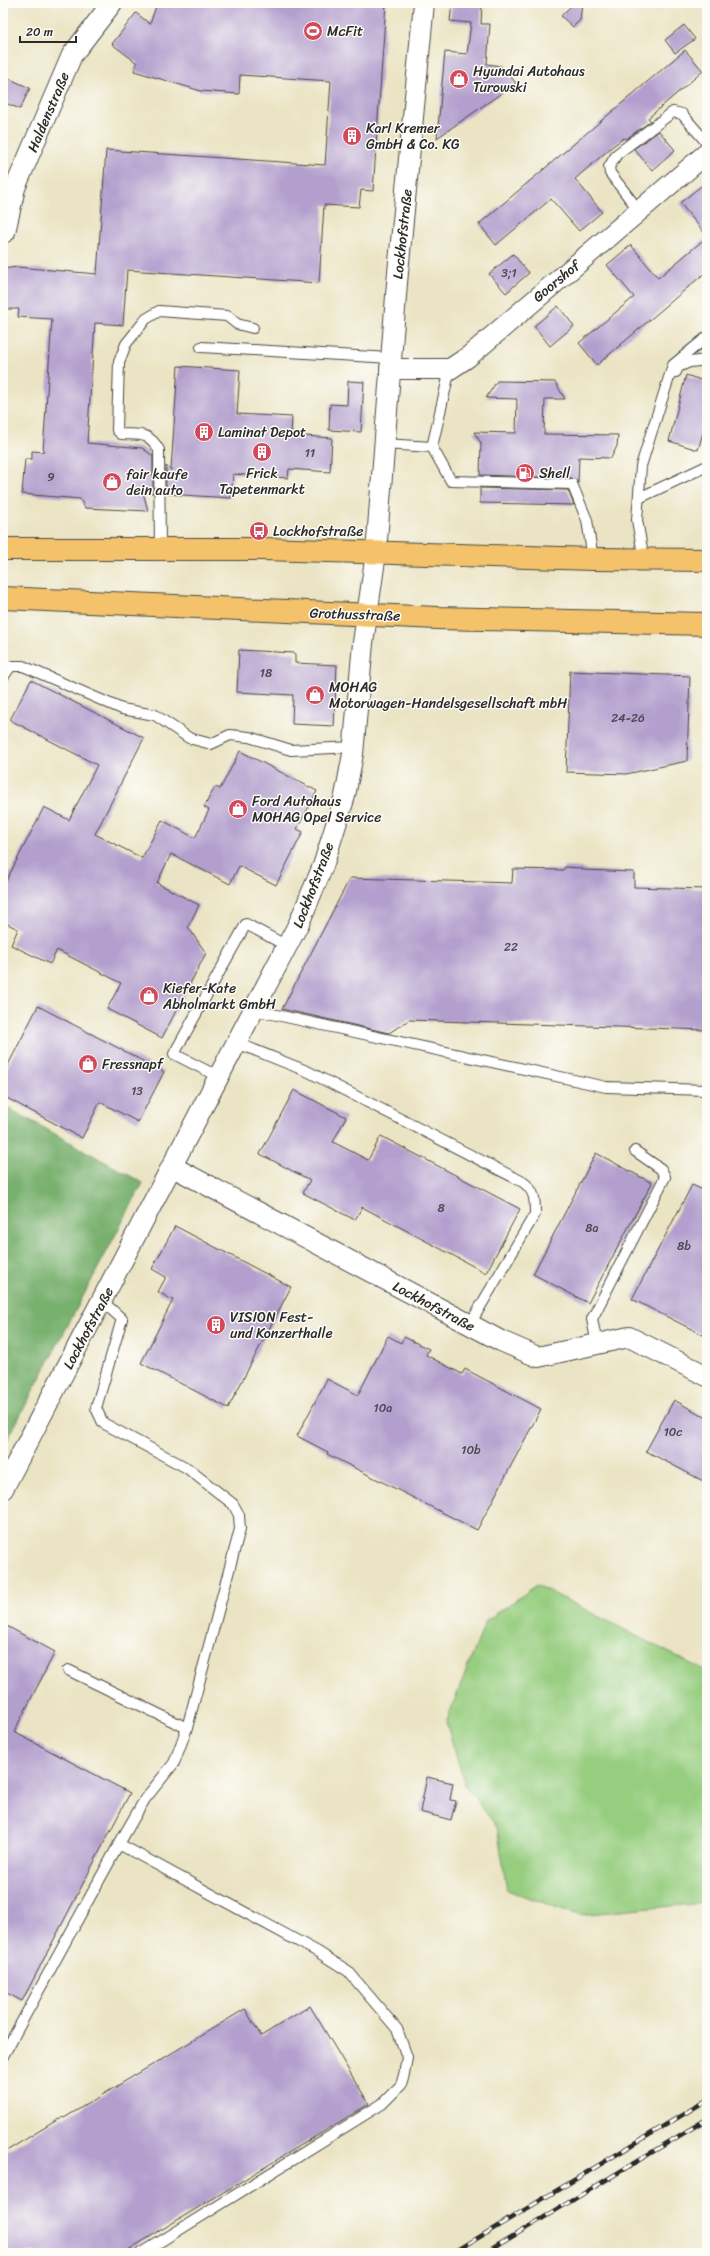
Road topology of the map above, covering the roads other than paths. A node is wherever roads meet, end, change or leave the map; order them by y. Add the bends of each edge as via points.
1 (112, 3) edge
2 (424, 3) edge
3 (707, 143) edge
4 (707, 153) edge
5 (640, 212) junction
6 (4, 232) dead end
7 (253, 328) dead end
8 (707, 337) edge
9 (201, 347) dead end
10 (707, 360) edge
11 (390, 363) junction
12 (450, 369) junction
13 (650, 436) junction
14 (384, 444) junction
15 (432, 447) junction
16 (707, 466) edge
17 (639, 498) junction
18 (160, 548) junction
19 (3, 549) edge
20 (376, 553) junction
21 (593, 559) junction
22 (644, 560) junction
23 (707, 560) edge
24 (3, 598) edge
25 (367, 614) junction
26 (707, 624) edge
27 (3, 677) edge
28 (354, 747) junction
29 (288, 946) junction
30 (254, 1010) junction
31 (237, 1043) junction
32 (219, 1077) junction
33 (707, 1090) edge
34 (635, 1151) dead end
35 (172, 1167) junction
36 (102, 1301) junction
37 (470, 1324) junction
38 (597, 1344) junction
39 (707, 1376) edge
40 (3, 1489) edge
41 (68, 1670) dead end
42 (187, 1728) junction
43 (119, 1844) junction
44 (3, 2056) edge
45 (142, 2253) edge

1 - 6 street, Haldenstraße via 72,55 15,188
2 - 11 street, Lockhofstraße
3 - 5 lane via 682,114 673,112 617,154 609,167 610,173
4 - 5 street, Goorshof
5 - 12 street, Goorshof via 468,357
7 - 18 lane via 237,324 227,316 160,311 146,318 126,344 120,362 117,430 121,434 144,435 153,440 159,450
8 - 13 lane via 673,365
9 - 11 lane
10 - 13 lane via 690,362 678,367 662,418
11 - 12 street
11 - 14 street, Lockhofstraße
12 - 15 lane
13 - 17 lane via 641,466
14 - 15 lane
14 - 20 street, Lockhofstraße
15 - 21 lane via 452,481 572,484 587,520
16 - 17 lane
17 - 22 lane via 637,527
18 - 19 main road
18 - 20 main road
20 - 21 main road
20 - 25 street, Lockhofstraße
21 - 22 main road
22 - 23 main road
24 - 25 main road, Grothusstraße
25 - 26 main road, Grothusstraße
25 - 28 street, Lockhofstraße
27 - 28 lane via 11,666 23,666 122,709 155,715 189,738 210,744 230,735 249,736 291,750
28 - 29 street, Lockhofstraße via 345,796 323,866
29 - 30 street, Lockhofstraße
29 - 32 lane via 246,924 174,1054
30 - 31 street, Lockhofstraße
30 - 33 lane via 606,1087
31 - 32 street, Lockhofstraße
31 - 37 lane via 309,1072 531,1188 535,1197 535,1214
32 - 35 street, Lockhofstraße
34 - 38 lane via 662,1169 665,1177 592,1319
35 - 36 street, Lockhofstraße
35 - 37 street, Lockhofstraße
36 - 40 street, Lockhofstraße
36 - 42 lane via 122,1319 96,1408 103,1422 187,1468 233,1504 239,1515 240,1529
37 - 38 street, Lockhofstraße via 538,1357
38 - 39 street, Lockhofstraße via 629,1337
41 - 42 lane
42 - 43 lane via 174,1763 145,1799
43 - 44 lane
43 - 45 lane via 318,1952 348,1971 397,2029 406,2057 401,2085 382,2104

